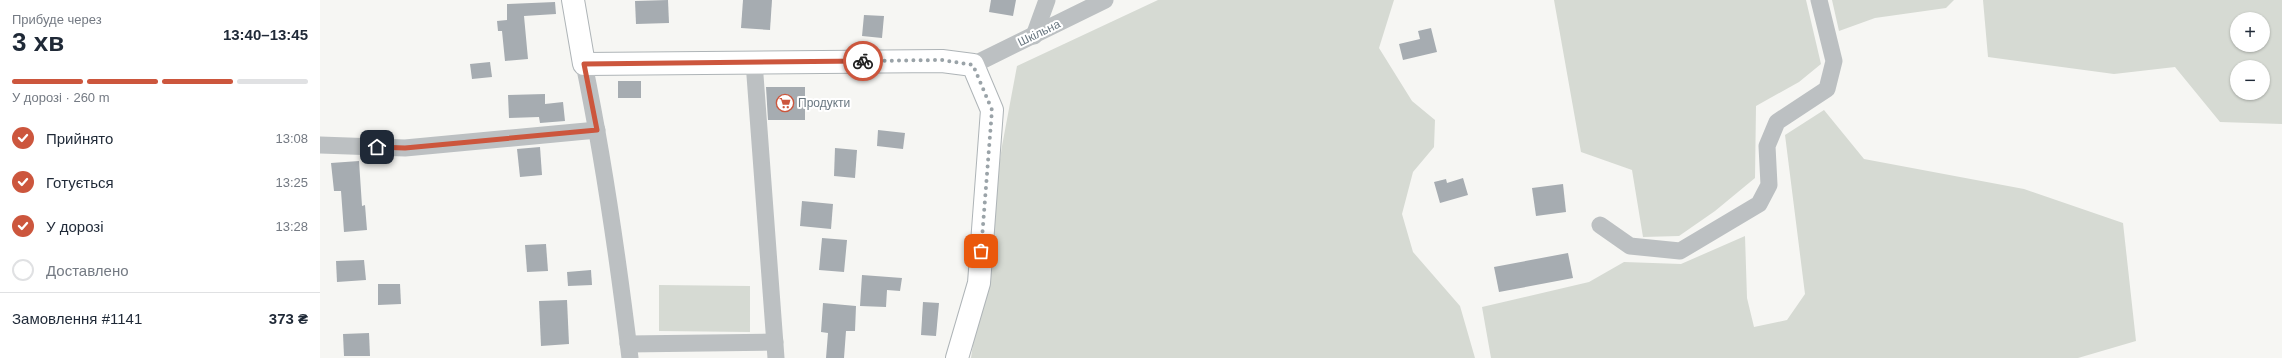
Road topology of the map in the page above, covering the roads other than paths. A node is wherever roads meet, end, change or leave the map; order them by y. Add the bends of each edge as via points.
1 (573, 0) edge
2 (1047, 0) edge
3 (1105, 0) edge
4 (1819, 0) edge
5 (1034, 36) junction
6 (754, 62) junction
7 (584, 64) junction
8 (973, 65) junction
9 (597, 130) junction
10 (320, 145) edge
11 (1600, 225) dead end
12 (776, 350) edge
13 (629, 351) edge
14 (957, 358) edge

1 - 7 street
2 - 5 street
3 - 5 street, Шкільна
4 - 11 street via 1834,61 1827,89 1777,122 1767,146 1769,186 1759,204 1680,251 1630,246
5 - 8 street, Шкільна
6 - 7 street
6 - 8 street via 942,60
6 - 12 street
7 - 9 street
8 - 14 street via 992,110 979,282
9 - 10 street via 405,148
9 - 13 street
12 - 13 street

